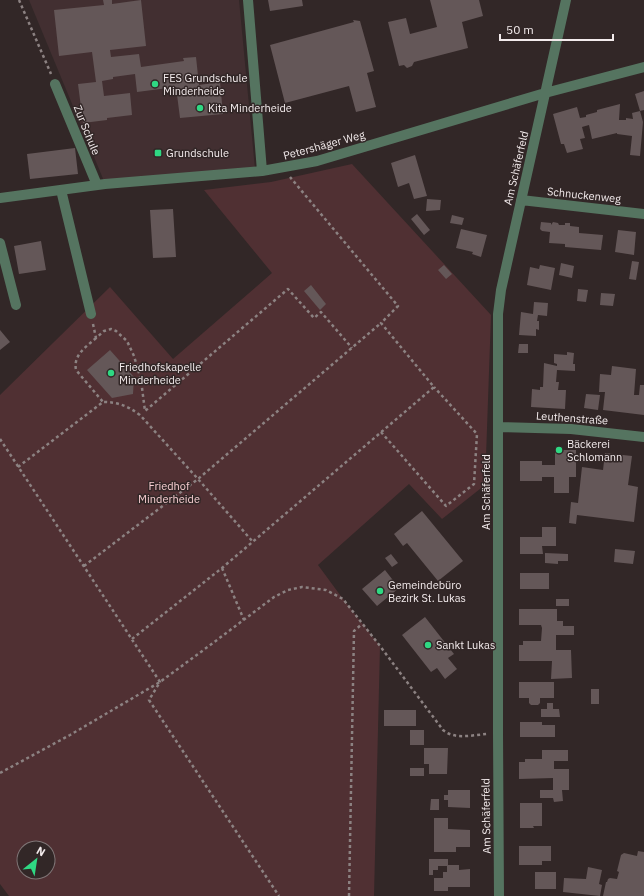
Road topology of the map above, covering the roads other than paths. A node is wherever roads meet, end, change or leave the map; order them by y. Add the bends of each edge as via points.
1 (248, 0) edge
2 (566, 0) edge
3 (644, 67) edge
4 (55, 84) road end
5 (545, 93) junction
6 (262, 171) junction
7 (97, 185) junction
8 (61, 190) junction
9 (0, 198) edge
10 (521, 200) junction
11 (644, 214) edge
12 (0, 243) edge
13 (16, 305) dead end
14 (90, 314) road end
15 (498, 427) junction
16 (644, 437) edge
17 (499, 896) edge

1 - 6 street
2 - 5 street, Am Schäferfeld
3 - 5 street, Petershäger Weg
4 - 7 street, Zur Schule
5 - 6 street, Petershäger Weg via 317,161
5 - 10 street, Am Schäferfeld
6 - 7 street, Petershäger Weg
7 - 8 street, Petershäger Weg
8 - 9 street, Petershäger Weg
8 - 14 street
10 - 11 street, Schnuckenweg
10 - 15 street, Am Schäferfeld via 498,314
12 - 13 street
15 - 16 street, Leuthenstraße via 571,429
15 - 17 street, Am Schäferfeld

